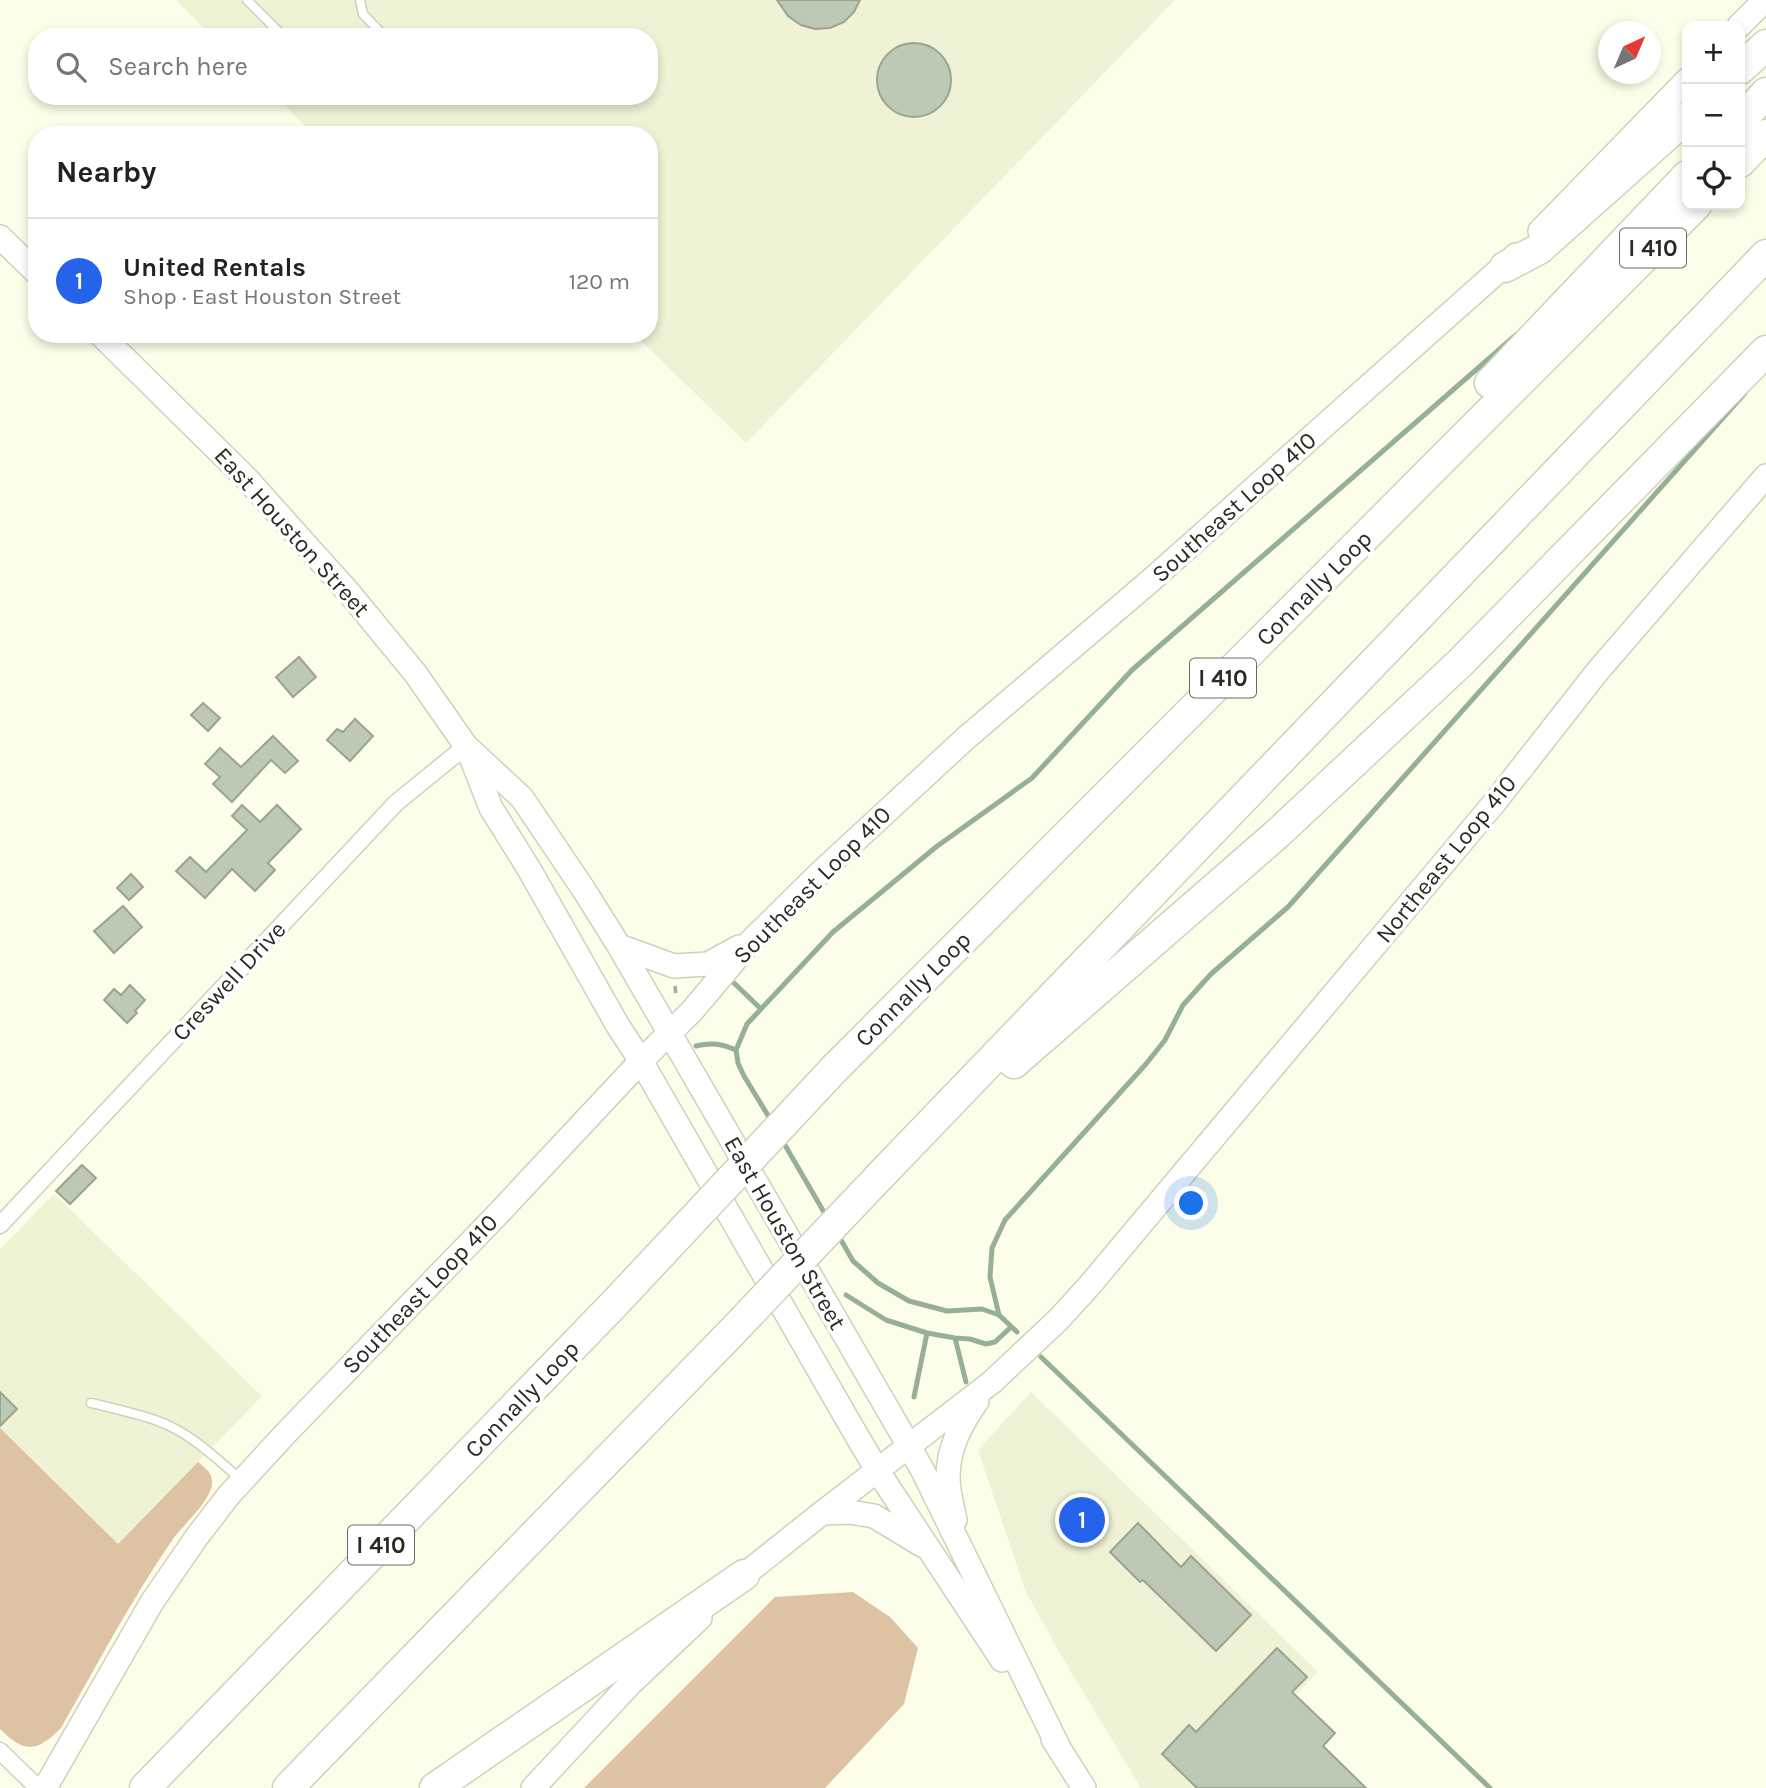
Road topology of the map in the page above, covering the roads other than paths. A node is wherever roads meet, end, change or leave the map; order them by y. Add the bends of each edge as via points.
1 (247, 0) edge
2 (360, 0) edge
3 (1765, 0) edge
4 (1745, 21) edge
5 (275, 28) edge
6 (376, 28) edge
7 (1766, 45) edge
8 (1745, 64) edge
9 (1683, 84) edge
10 (1766, 93) edge
11 (1745, 116) edge
12 (1682, 121) edge
13 (1766, 135) edge
14 (1745, 157) edge
15 (1682, 181) edge
16 (1691, 210) edge
17 (0, 237) edge
18 (1766, 255) edge
19 (28, 264) edge
20 (1505, 267) junction
21 (109, 343) edge
22 (1766, 351) edge
23 (1766, 476) edge
24 (1303, 598) junction
25 (466, 746) junction
26 (751, 941) junction
27 (619, 946) junction
28 (669, 1034) junction
29 (641, 1061) junction
30 (972, 1082) junction
31 (0, 1225) edge
32 (992, 1382) junction
33 (91, 1403) dead end
34 (909, 1446) junction
35 (877, 1470) junction
36 (242, 1481) junction
37 (822, 1513) junction
38 (960, 1547) junction
39 (930, 1550) junction
40 (744, 1575) junction
41 (1060, 1749) junction
42 (0, 1751) edge
43 (38, 1788) edge
44 (46, 1788) edge
45 (145, 1788) edge
46 (288, 1788) edge
47 (435, 1788) edge
48 (533, 1788) edge
49 (1084, 1788) edge

1 - 5 lane
2 - 6 lane via 363,14
3 - 4 main road
7 - 8 highway
9 - 20 main road, Southeast Loop 410
10 - 11 highway
12 - 20 highway via 1539,249
13 - 14 highway
15 - 24 highway via 1382,496
16 - 24 highway, Connally Loop / I 410
17 - 19 main road
18 - 30 highway
20 - 26 main road, Southeast Loop 410 via 966,738
21 - 25 main road, East Houston Street via 299,536 415,673
22 - 30 highway via 1460,663 1247,860 1006,1069
23 - 32 main road, Northeast Loop 410 via 1597,672 1495,802 1089,1286
24 - 45 highway, Connally Loop / I 410, bridge via 837,1066 616,1302
25 - 27 main road, East Houston Street via 522,798
25 - 29 main road, East Houston Street via 491,808
25 - 31 street, Creswell Drive via 396,803
26 - 27 main road via 708,964 674,966
26 - 28 main road, Southeast Loop 410
27 - 28 main road, East Houston Street
28 - 29 main road, Southeast Loop 410
28 - 34 main road, East Houston Street
29 - 35 main road, East Houston Street
29 - 36 main road, Southeast Loop 410
30 - 46 highway, bridge
32 - 34 main road
32 - 38 main road via 962,1421 951,1450 947,1478
33 - 36 lane via 157,1420 208,1451
34 - 35 main road
34 - 38 main road, East Houston Street
35 - 37 main road
35 - 39 main road, East Houston Street
36 - 44 main road, Southeast Loop 410 via 152,1602
37 - 39 main road via 874,1516
37 - 40 main road
38 - 41 main road, East Houston Street
39 - 41 main road, East Houston Street
40 - 47 highway
40 - 48 main road via 631,1683
41 - 49 main road, East Houston Street
42 - 43 street

